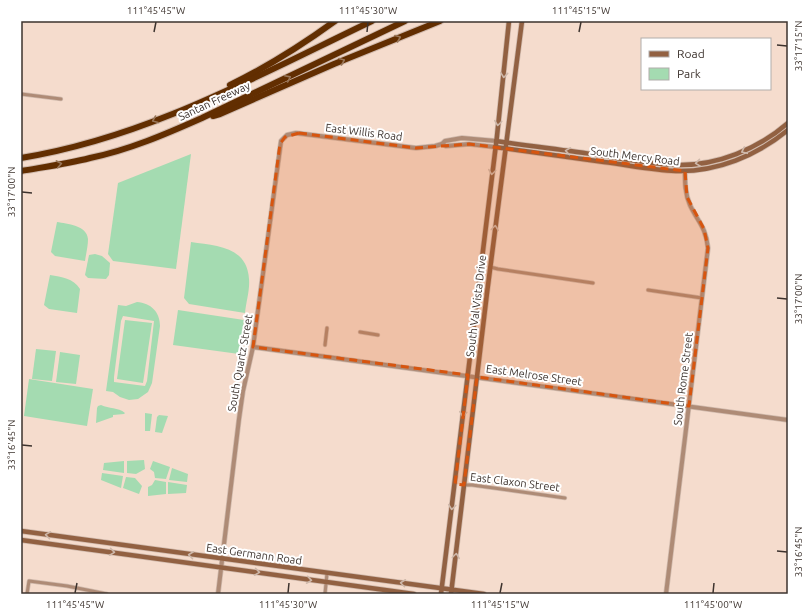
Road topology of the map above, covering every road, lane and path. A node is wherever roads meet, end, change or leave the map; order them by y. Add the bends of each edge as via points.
1 (335, 21) edge
2 (372, 21) edge
3 (405, 21) edge
4 (440, 21) edge
5 (509, 21) edge
6 (522, 21) edge
7 (21, 94) edge
8 (218, 95) junction
9 (60, 99) dead end
10 (202, 118) junction
11 (788, 123) edge
12 (788, 130) edge
13 (285, 136) joint
14 (496, 141) junction
15 (506, 142) junction
16 (442, 144) junction
17 (495, 147) junction
18 (505, 148) junction
19 (21, 158) edge
20 (684, 165) junction
21 (21, 171) edge
22 (685, 171) junction
23 (481, 266) junction
24 (490, 267) junction
25 (593, 283) dead end
26 (648, 290) dead end
27 (702, 298) junction
28 (328, 328) dead end
29 (360, 332) dead end
30 (378, 334) dead end
31 (325, 345) dead end
32 (254, 347) junction
33 (468, 375) junction
34 (477, 376) junction
35 (689, 406) junction
36 (788, 420) edge
37 (455, 484) junction
38 (464, 485) junction
39 (565, 498) dead end
40 (21, 531) edge
41 (21, 540) edge
42 (222, 558) junction
43 (221, 567) junction
44 (327, 573) junction
45 (326, 582) junction
46 (442, 588) junction
47 (452, 592) edge
48 (27, 594) edge
49 (107, 594) edge
50 (218, 594) edge
51 (324, 594) edge
52 (414, 594) edge
53 (441, 594) edge
54 (484, 594) edge
55 (666, 594) edge

1 - 8 highway via 256,72 230,85
2 - 8 highway, Santan Freeway
10 -> 3 highway, Santan Freeway
10 -> 4 highway via 220,114
5 -> 14 main road, South Val Vista Drive
6 - 15 main road, South Val Vista Drive
7 - 9 street
8 -> 19 highway, Santan Freeway via 97,140
21 -> 10 highway, Santan Freeway via 91,158 133,146
11 -> 20 main road, South Mercy Road via 749,149 711,161
12 - 22 main road, South Mercy Road via 764,148 734,162
13 - 16 street, East Willis Road via 299,133 416,148
13 - 32 street, South Quartz Street via 280,144
14 - 15 main road, South Mercy Road
14 - 16 street, East Willis Road via 462,138 445,141
14 - 17 main road, South Val Vista Drive
15 - 18 main road, South Val Vista Drive
20 -> 15 main road, South Mercy Road
16 - 17 street, East Willis Road
17 - 18 main road, South Mercy Road
17 -> 23 main road, South Val Vista Drive
18 - 22 main road, South Mercy Road
24 -> 18 main road, South Val Vista Drive
20 - 22 main road
22 - 27 street, South Rome Street via 687,197 704,229 708,243
23 - 24 main road
23 - 33 main road, South Val Vista Drive
24 - 25 street
24 - 34 main road, South Val Vista Drive
26 - 27 street
27 - 35 street, South Rome Street
28 - 31 street
29 - 30 street
32 - 33 street, East Melrose Street
32 - 42 street, South Quartz Street via 241,402
33 - 34 street, East Melrose Street
33 -> 37 main road, South Val Vista Drive
34 - 35 street, East Melrose Street
34 - 38 main road, South Val Vista Drive
35 - 36 street, East Melrose Street
35 - 55 street, South Rome Street
37 - 38 main road
37 -> 46 main road, South Val Vista Drive
38 - 39 street, East Claxon Street
47 -> 38 main road, South Val Vista Drive
42 -> 40 main road, East Germann Road
41 -> 43 main road, East Germann Road
42 - 43 street, South Quartz Street
42 - 44 main road, East Germann Road
43 -> 45 main road, East Germann Road
43 - 50 street, South Quartz Street
44 - 45 street
46 -> 44 main road, East Germann Road
45 - 51 street
45 - 52 main road, East Germann Road
46 - 47 main road, East Germann Road
46 - 53 main road, South Val Vista Drive
47 - 54 main road, East Germann Road
48 - 49 street via 29,581

